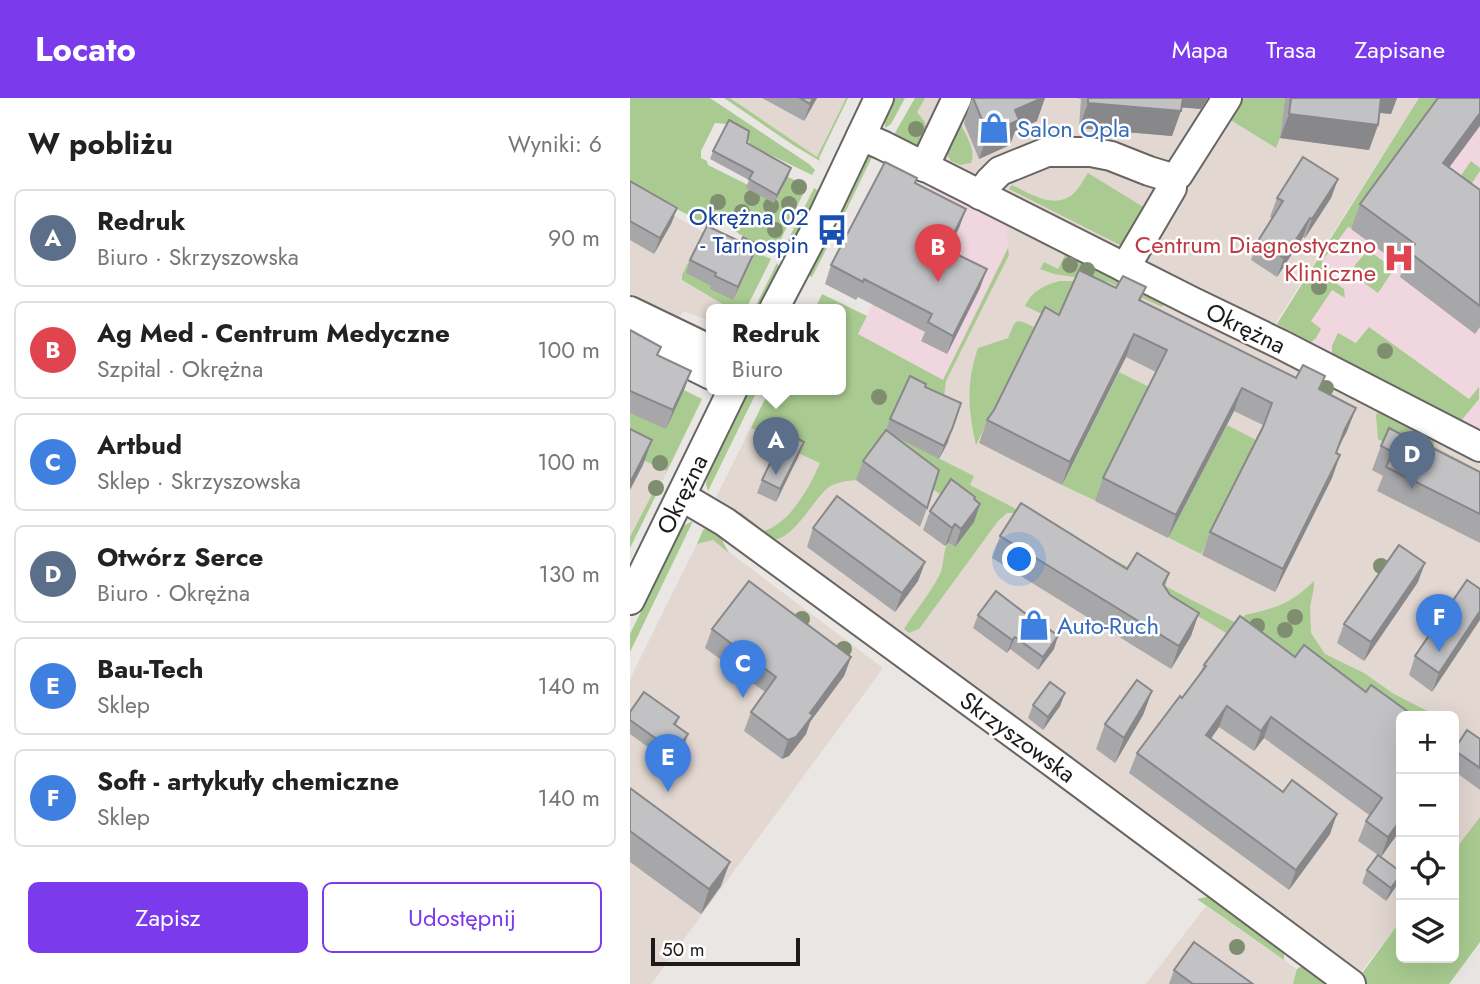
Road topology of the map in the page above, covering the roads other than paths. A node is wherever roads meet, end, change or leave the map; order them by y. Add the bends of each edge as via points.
1 (879, 98) edge
2 (957, 98) edge
3 (1227, 98) edge
4 (861, 136) junction
5 (924, 167) junction
6 (1172, 178) junction
7 (980, 195) junction
8 (1125, 268) junction
9 (778, 304) edge
10 (630, 311) edge
11 (630, 335) edge
12 (706, 348) edge
13 (706, 373) edge
14 (730, 395) edge
15 (1480, 447) edge
16 (681, 496) junction
17 (630, 600) edge
18 (1351, 984) edge

1 - 4 street
2 - 5 street
3 - 6 street
4 - 5 street, Okrężna
4 - 9 street
5 - 7 street, Okrężna
6 - 7 street via 1101,154 1047,152 1000,172
6 - 8 street via 1172,188
7 - 8 street, Okrężna
8 - 15 street, Okrężna
10 - 12 street
11 - 13 street
14 - 16 street, Okrężna
16 - 17 street, Okrężna
16 - 18 street, Skrzyszowska via 725,522

